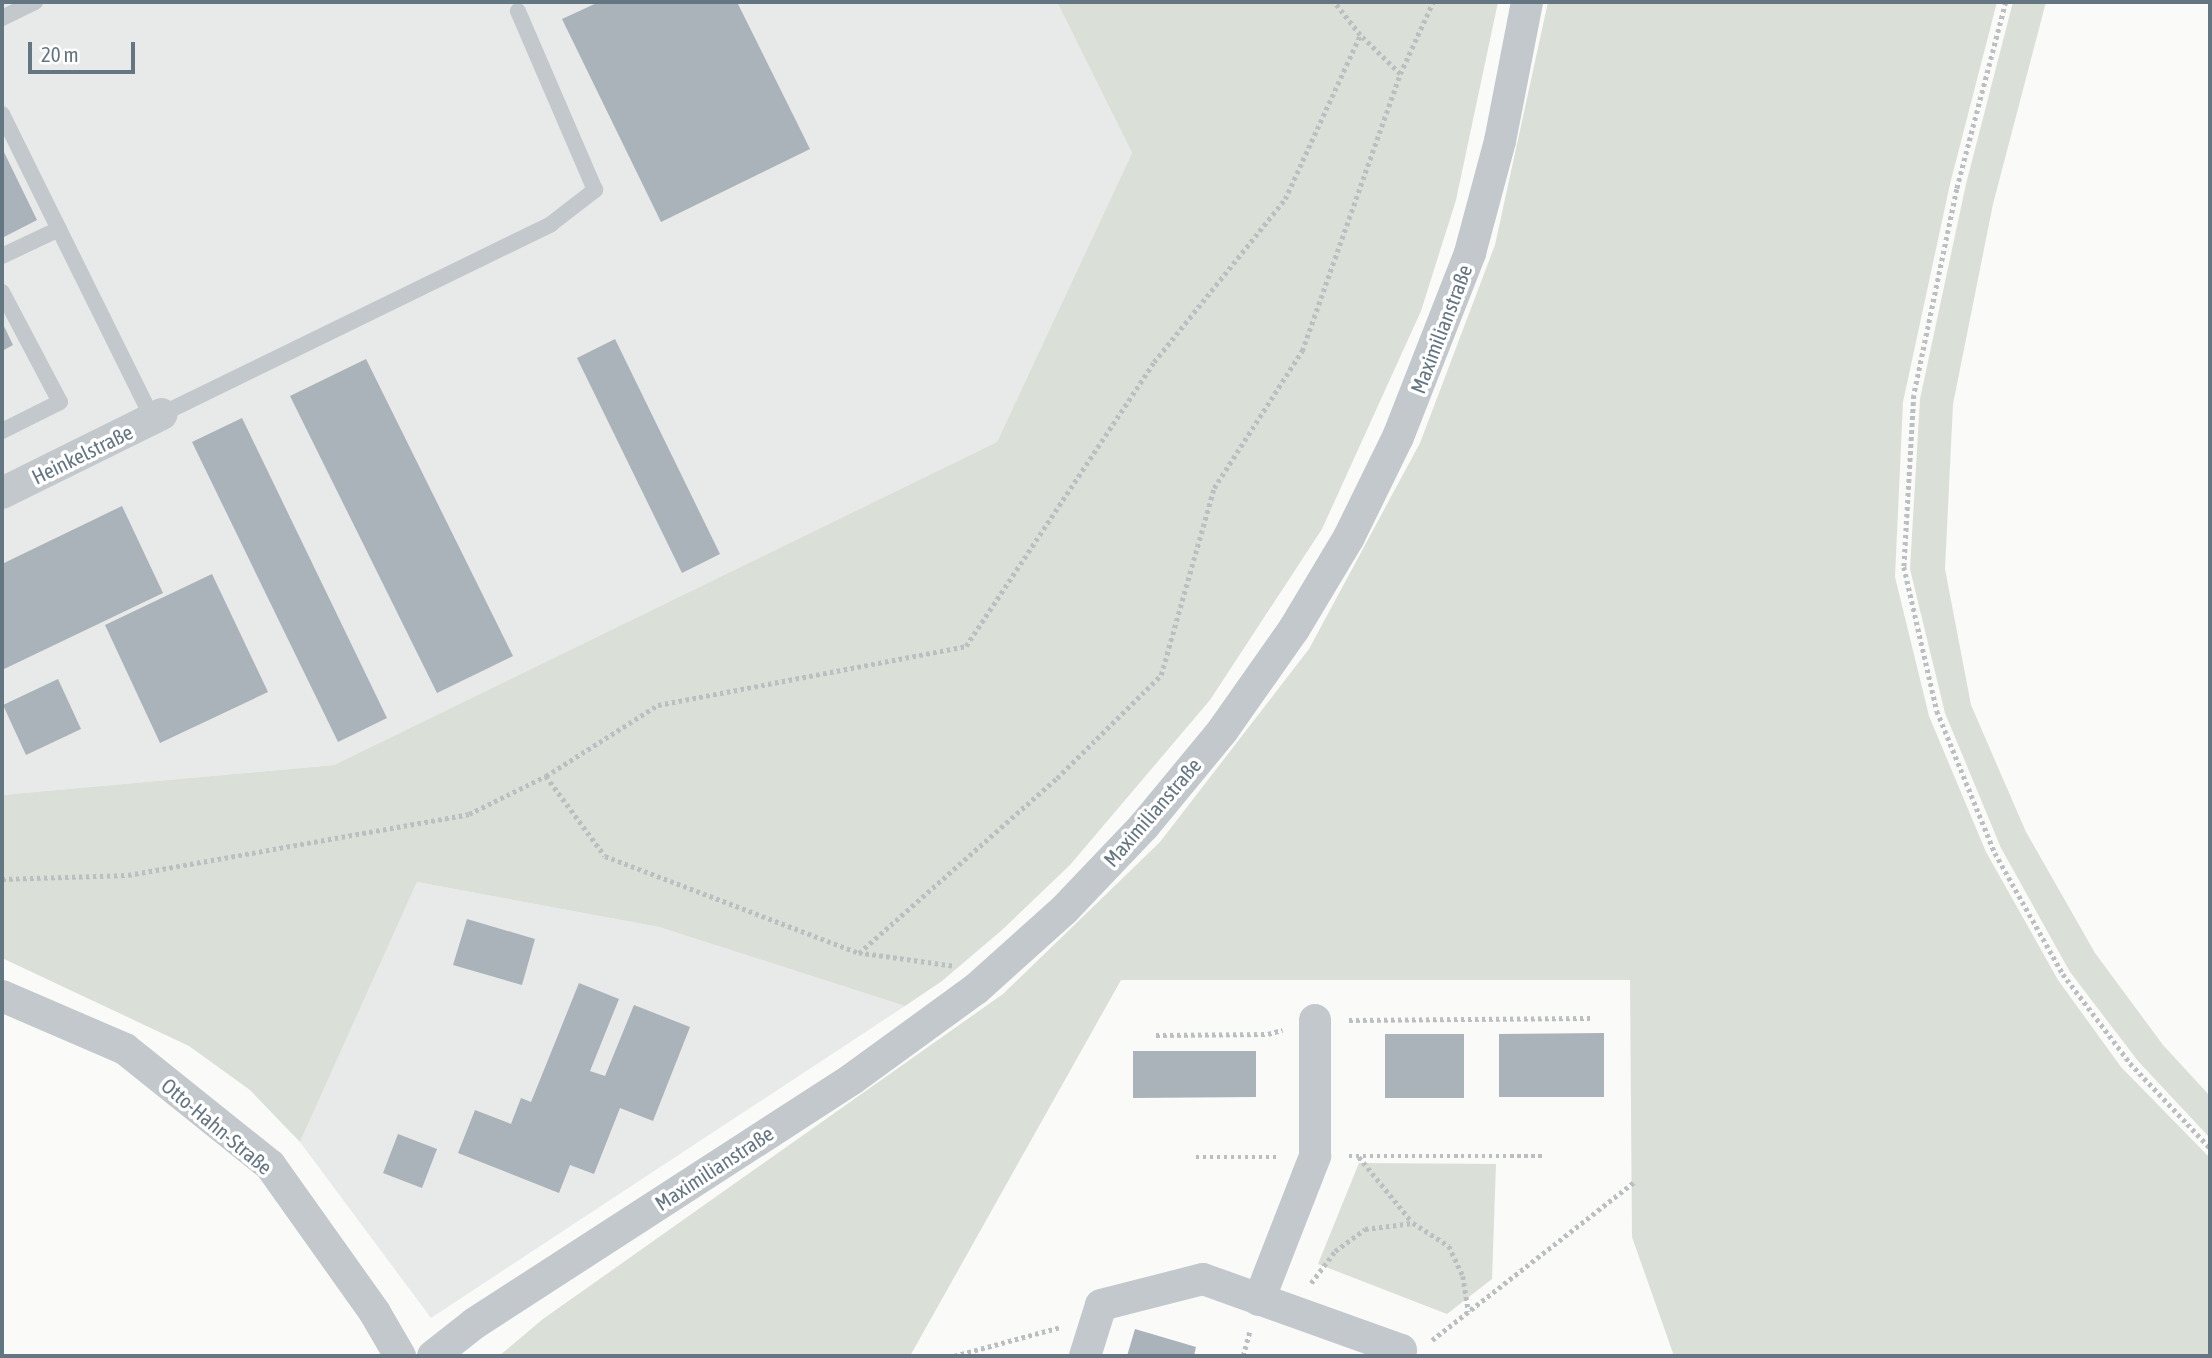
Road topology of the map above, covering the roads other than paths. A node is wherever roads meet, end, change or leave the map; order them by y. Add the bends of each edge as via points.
1 (35, 2) edge
2 (1527, 2) edge
3 (519, 11) dead end
4 (2, 18) edge
5 (2, 114) edge
6 (59, 229) junction
7 (2, 256) edge
8 (2, 292) edge
9 (157, 417) junction
10 (2, 431) edge
11 (2, 493) edge
12 (2, 996) edge
13 (1315, 1020) road end
14 (1273, 1305) junction
15 (400, 1356) edge
16 (433, 1356) edge
17 (1085, 1356) edge
18 (1399, 1356) edge

1 - 4 lane
2 - 16 street, Maximilianstraße via 1500,141 1469,253 1398,437 1349,537 1294,629 1223,730 1144,826 1064,910 995,972 852,1079 475,1323
3 - 9 lane via 595,190 551,224
5 - 6 lane
6 - 7 lane
6 - 9 lane
8 - 10 lane via 60,402
9 - 11 street, Heinkelstraße
12 - 15 street, Otto-Hahn-Straße via 125,1049 270,1165
13 - 14 street via 1315,1156
14 - 17 street via 1203,1279 1101,1305
14 - 18 street via 1401,1350

